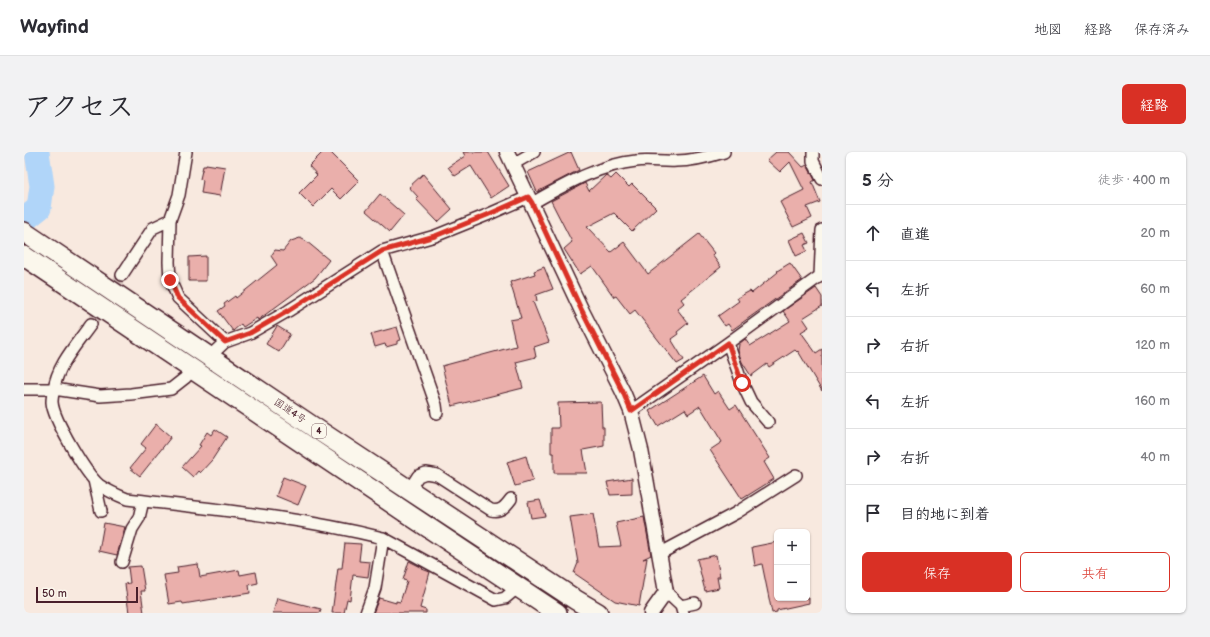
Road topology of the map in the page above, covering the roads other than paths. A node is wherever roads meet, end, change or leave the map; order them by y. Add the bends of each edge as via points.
1 (186, 152) edge
2 (534, 152) edge
3 (724, 152) edge
4 (814, 152) edge
5 (637, 156) edge
6 (685, 156) edge
7 (510, 158) edge
8 (822, 179) edge
9 (530, 200) junction
10 (170, 220) junction
11 (822, 230) edge
12 (24, 232) edge
13 (382, 251) junction
14 (29, 260) edge
15 (122, 276) tunnel mouth
16 (91, 324) tunnel mouth
17 (225, 342) junction
18 (728, 343) junction
19 (209, 357) junction
20 (193, 370) junction
21 (24, 389) edge
22 (54, 389) junction
23 (631, 411) junction
24 (437, 413) dead end
25 (768, 422) dead end
26 (796, 474) dead end
27 (94, 480) junction
28 (409, 490) junction
29 (511, 499) dead end
30 (143, 501) junction
31 (101, 511) dead end
32 (383, 538) junction
33 (659, 554) junction
34 (122, 562) dead end
35 (517, 588) junction
36 (666, 592) junction
37 (695, 603) dead end
38 (682, 609) edge
39 (366, 613) edge
40 (557, 613) edge
41 (598, 613) edge
42 (651, 613) edge

1 - 10 street via 179,195
2 - 7 street
3 - 6 street via 704,158
4 - 8 street via 813,161
5 - 6 street via 676,162
5 - 9 street via 590,173
7 - 9 street
9 - 13 street via 435,236
9 - 23 street
10 - 15 street via 153,228
10 - 17 street via 169,272 173,287 178,298
11 - 18 street via 820,276
12 - 19 highway, 国道4号 / 4
13 - 17 street via 288,311 250,333
13 - 24 street
14 - 20 highway, 国道4号 / 4
16 - 22 street via 58,371
17 - 19 street
18 - 23 street
18 - 25 street via 751,402
19 - 28 highway, 国道4号 / 4
20 - 22 street via 171,389 100,396
20 - 35 highway, 国道4号 / 4
21 - 22 street
22 - 27 street via 52,402 57,419
23 - 33 street via 641,450
26 - 33 street via 736,513
27 - 30 street via 113,493 127,499
27 - 31 street
28 - 29 street via 418,476 430,473 491,510 501,510
28 - 41 highway, 国道4号 / 4
30 - 32 street via 285,518
30 - 34 street
32 - 35 street via 496,600 505,598
32 - 39 street via 375,588
33 - 36 street
35 - 40 highway, 国道4号 / 4
36 - 38 street
36 - 42 street
37 - 38 street

